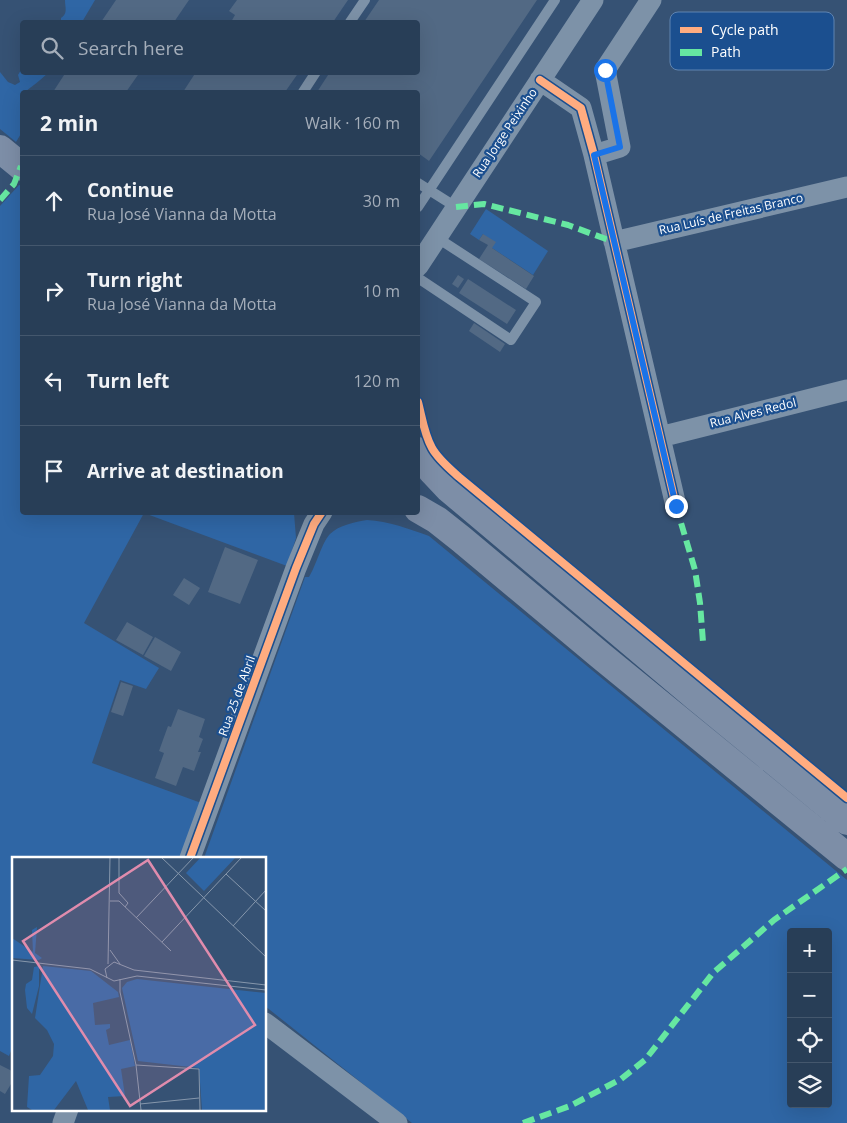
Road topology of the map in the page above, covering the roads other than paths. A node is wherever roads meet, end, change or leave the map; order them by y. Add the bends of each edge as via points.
1 (365, 0) edge
2 (555, 0) edge
3 (594, 0) edge
4 (652, 0) edge
5 (351, 20) edge
6 (314, 75) edge
7 (540, 80) junction
8 (304, 90) edge
9 (0, 148) edge
10 (594, 155) junction
11 (20, 165) edge
12 (420, 184) edge
13 (847, 187) edge
14 (429, 191) junction
15 (420, 204) edge
16 (456, 207) junction
17 (436, 237) junction
18 (614, 242) junction
19 (420, 263) edge
20 (420, 279) edge
21 (847, 390) edge
22 (660, 437) junction
23 (420, 454) edge
24 (676, 506) dead end
25 (420, 510) edge
26 (310, 515) edge
27 (320, 515) edge
28 (306, 542) junction
29 (847, 821) edge
30 (190, 857) edge
31 (847, 857) edge
32 (266, 1024) edge
33 (68, 1110) edge
34 (63, 1123) edge
35 (397, 1123) edge

1 - 5 lane
2 - 14 lane
3 - 7 street, Rua Jorge Peixinho
4 - 10 street via 605,70 620,147
6 - 8 lane
7 - 10 street via 581,108
7 - 16 street, Rua Jorge Peixinho
9 - 11 main road
10 - 18 street
12 - 14 lane
13 - 18 street, Rua Luís de Freitas Branco
14 - 15 lane
14 - 16 lane
16 - 17 street, Rua Jorge Peixinho
17 - 19 street, Rua Jorge Peixinho
17 - 20 lane via 536,302 511,340
18 - 22 street
21 - 22 street, Rua Alves Redol
22 - 24 street
23 - 29 main road via 448,488
25 - 31 main road via 455,534
26 - 28 street
27 - 28 street
28 - 30 street, Rua 25 de Abril
32 - 35 street
33 - 34 street

